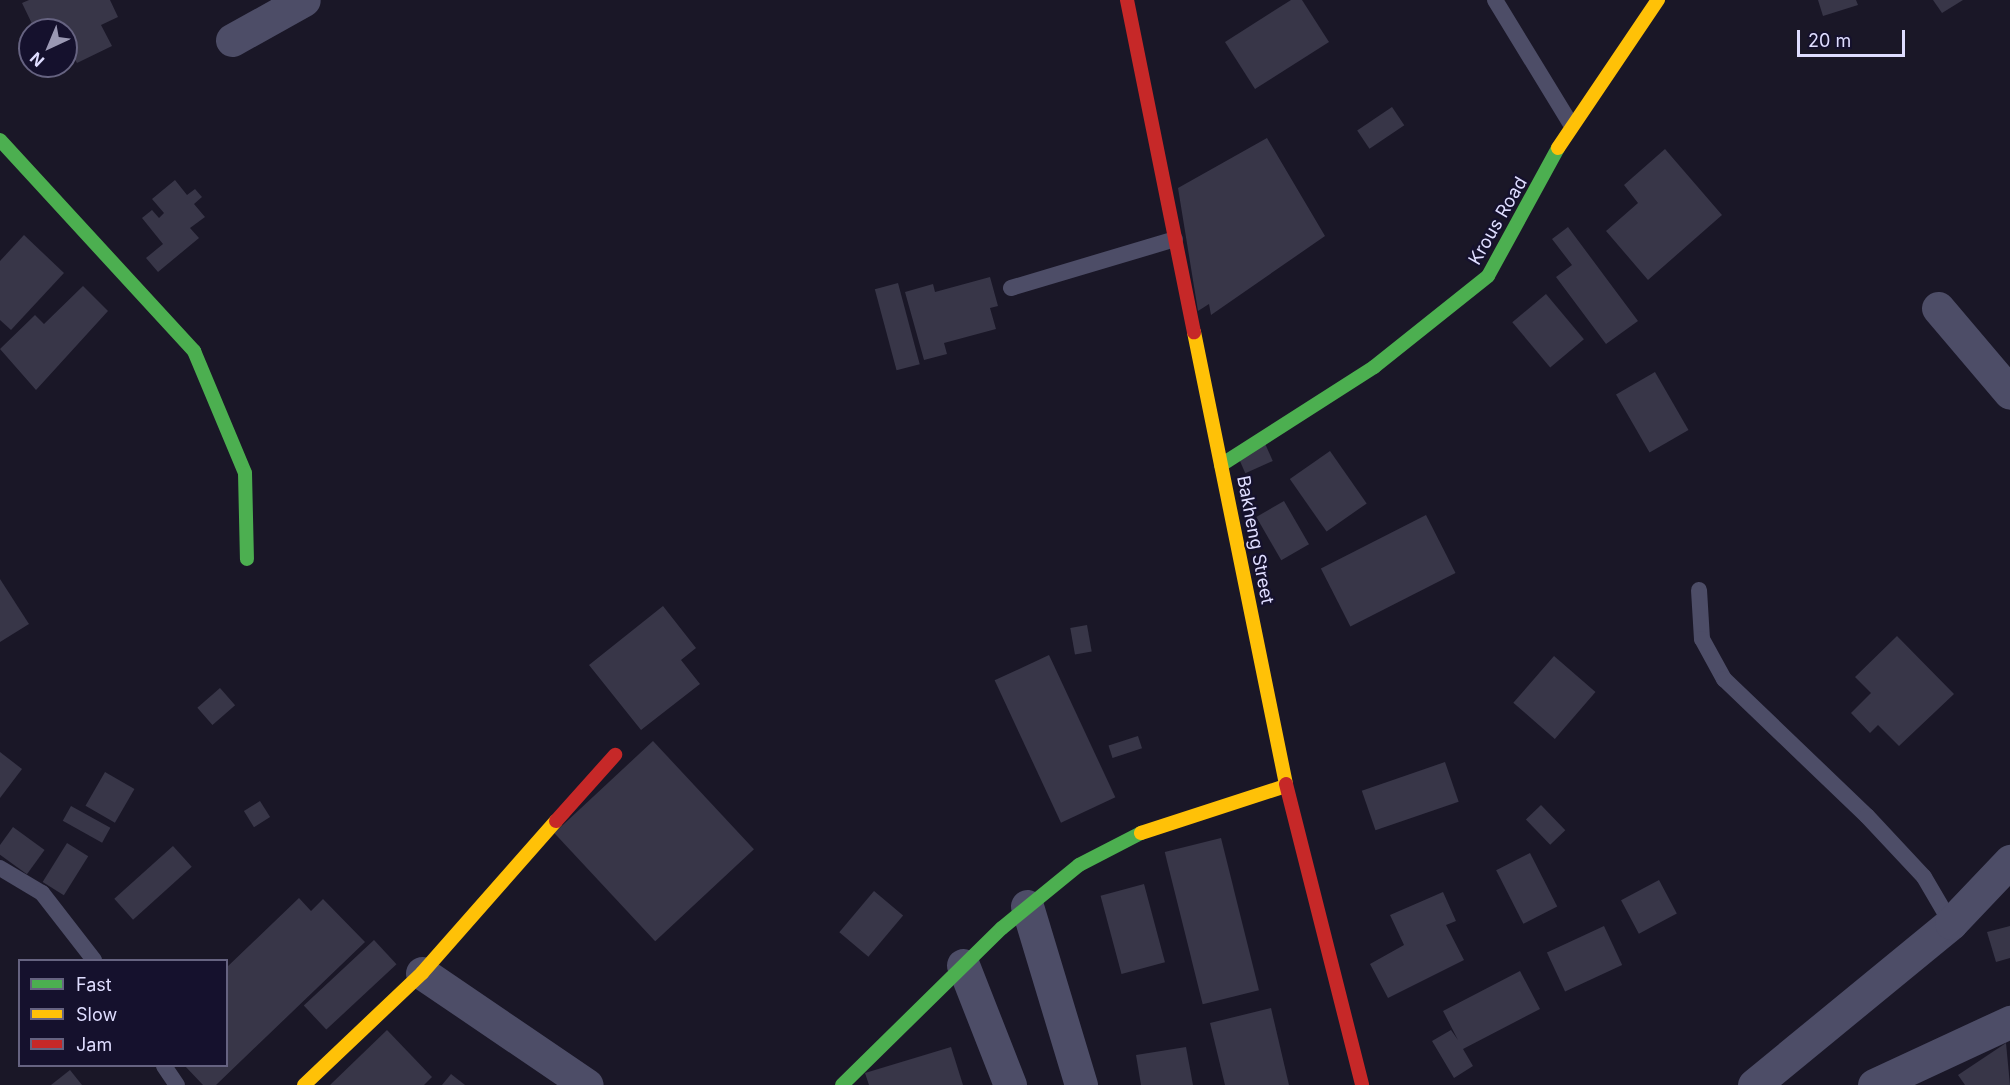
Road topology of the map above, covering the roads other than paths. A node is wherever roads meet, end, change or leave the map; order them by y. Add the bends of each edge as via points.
1 (304, 0) edge
2 (1126, 0) edge
3 (1495, 0) edge
4 (1658, 0) edge
5 (232, 40) dead end
6 (1570, 123) junction
7 (0, 140) edge
8 (1175, 239) junction
9 (1011, 288) dead end
10 (1938, 308) dead end
11 (2010, 393) edge
12 (1221, 465) junction
13 (247, 559) dead end
14 (1700, 590) dead end
15 (615, 755) dead end
16 (1286, 786) junction
17 (2010, 861) edge
18 (0, 868) edge
19 (1027, 906) junction
20 (1951, 923) junction
21 (93, 959) edge
22 (963, 965) junction
23 (422, 973) junction
24 (2010, 1022) edge
25 (165, 1067) edge
26 (177, 1085) edge
27 (304, 1085) edge
28 (587, 1085) edge
29 (842, 1085) edge
30 (1010, 1085) edge
31 (1081, 1085) edge
32 (1362, 1085) edge
33 (1754, 1085) edge
34 (1874, 1085) edge

1 - 5 street
2 - 8 street, Bakheng Street
3 - 6 lane
4 - 6 street, Krous Road
6 - 12 street, Krous Road via 1530,207 1488,276 1467,297 1374,367
7 - 13 street via 194,351 245,473
8 - 9 lane
8 - 12 street, Bakheng Street
10 - 11 street
12 - 16 street, Bakheng Street
14 - 20 lane via 1702,639 1724,679 1874,823 1924,878
15 - 23 street
16 - 19 street via 1146,830 1079,865
16 - 32 street, Bakheng Street
17 - 20 street
18 - 21 lane via 42,893
19 - 22 street
19 - 31 street
20 - 33 street
22 - 29 street
22 - 30 street
23 - 27 street
23 - 28 street
24 - 34 street
25 - 26 lane

